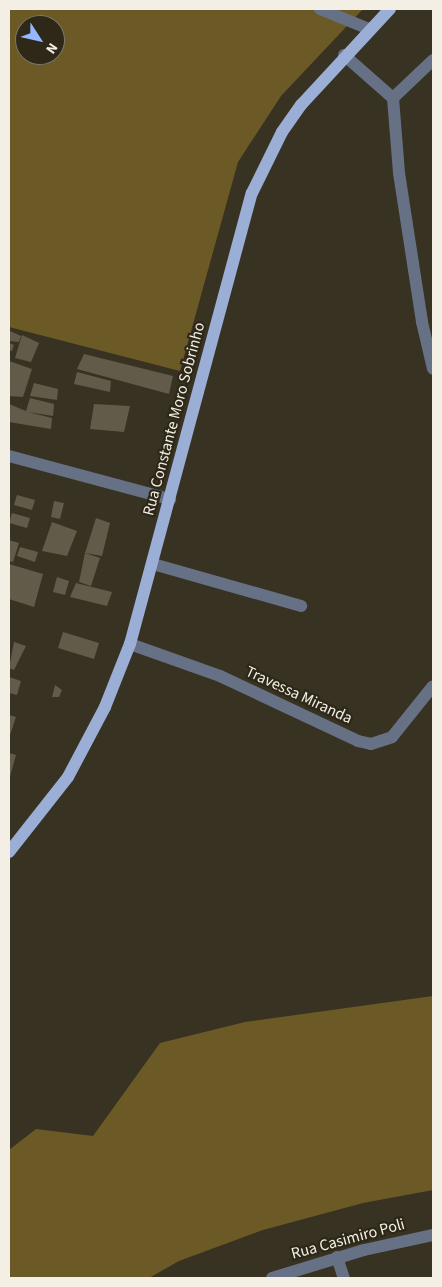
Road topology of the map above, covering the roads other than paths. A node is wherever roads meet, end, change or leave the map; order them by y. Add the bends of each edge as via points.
1 (320, 9) edge
2 (390, 9) edge
3 (369, 29) junction
4 (344, 55) junction
5 (433, 60) edge
6 (393, 98) junction
7 (433, 369) edge
8 (9, 456) edge
9 (170, 498) junction
10 (153, 564) junction
11 (301, 606) dead end
12 (130, 644) junction
13 (433, 686) edge
14 (9, 852) edge
15 (433, 1235) edge
16 (337, 1257) junction
17 (272, 1278) edge
18 (344, 1278) edge

1 - 3 street
2 - 3 main road, Rua Constante Moro Sobrinho
3 - 4 main road, Rua Constante Moro Sobrinho
4 - 6 street
4 - 9 main road, Rua Constante Moro Sobrinho via 292,118 252,193
5 - 6 street
6 - 7 street via 400,182 422,322
8 - 9 street
9 - 10 main road, Rua Constante Moro Sobrinho
10 - 11 street
10 - 12 main road, Rua Constante Moro Sobrinho
12 - 13 street, Travessa Miranda via 220,676 371,744 392,737
12 - 14 main road, Rua Constante Moro Sobrinho via 105,707 68,777
15 - 16 street, Rua Casimiro Poli
16 - 17 street, Rua Casimiro Poli
16 - 18 street

